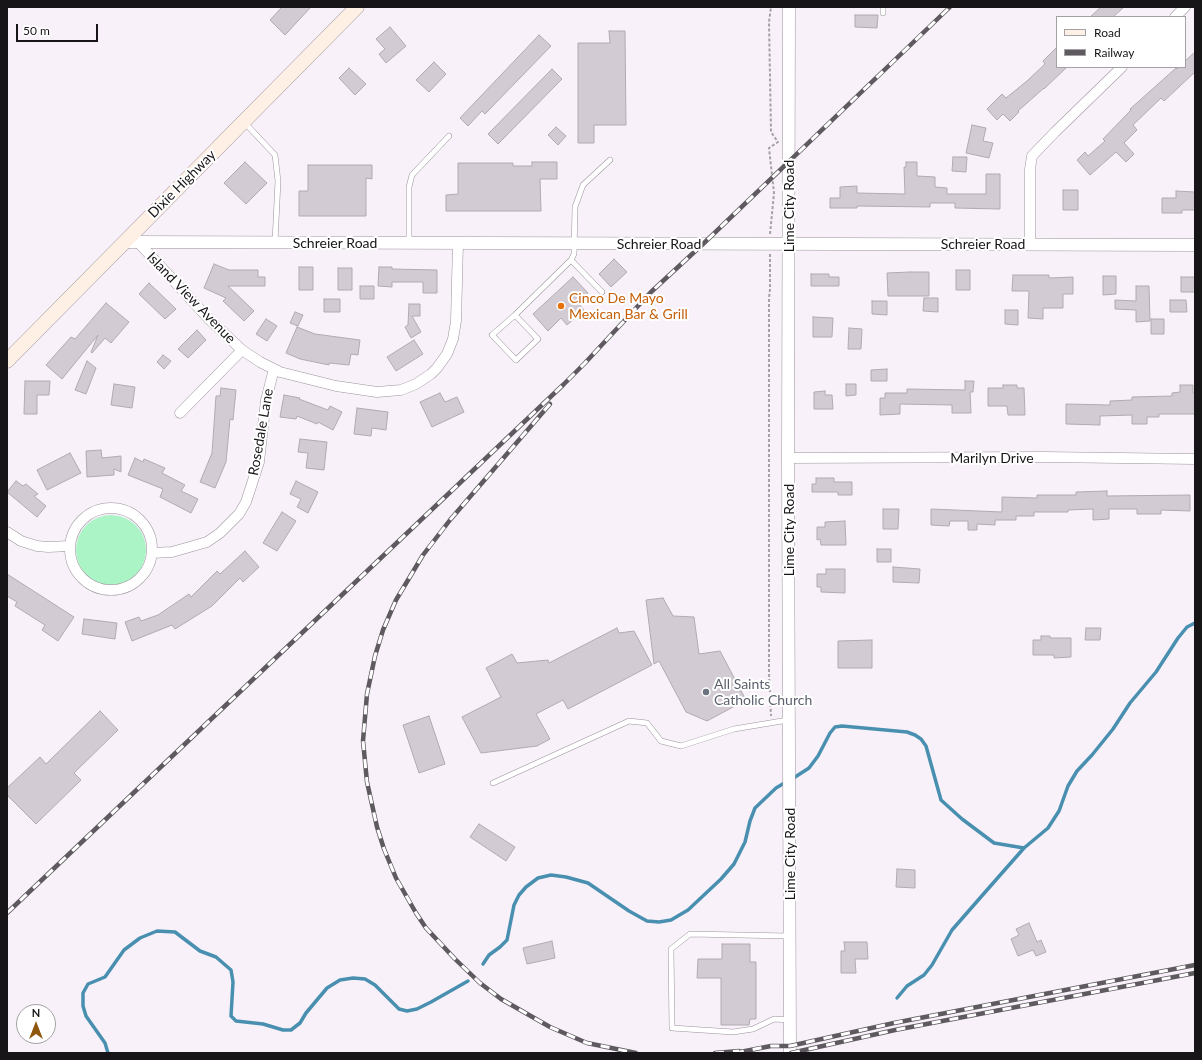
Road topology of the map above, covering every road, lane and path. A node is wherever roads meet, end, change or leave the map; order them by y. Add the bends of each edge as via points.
1 (358, 7) edge
2 (770, 7) edge
3 (789, 7) edge
4 (883, 7) edge
5 (1185, 7) edge
6 (883, 13) dead end
7 (1176, 16) edge
8 (1121, 68) edge
9 (244, 122) junction
10 (449, 136) dead end
11 (610, 160) dead end
12 (124, 242) junction
13 (138, 242) junction
14 (275, 243) junction
15 (409, 243) junction
16 (458, 243) junction
17 (574, 243) junction
18 (770, 244) junction
19 (789, 244) junction
20 (1030, 244) junction
21 (1195, 245) edge
22 (571, 260) junction
23 (602, 292) dead end
24 (515, 315) junction
25 (242, 350) junction
26 (7, 361) edge
27 (274, 369) junction
28 (180, 413) dead end
29 (788, 458) junction
30 (1195, 459) edge
31 (7, 532) edge
32 (70, 546) junction
33 (152, 553) junction
34 (789, 720) junction
35 (771, 723) junction
36 (493, 783) dead end
37 (790, 936) junction
38 (790, 1020) junction
39 (790, 1053) edge

1 - 9 main road, Dixie Highway
2 - 18 path via 771,132 778,142 769,148 774,193
3 - 19 street, Lime City Road
4 - 6 lane
5 - 7 street
8 - 20 street via 1032,156
9 - 12 main road, Dixie Highway
9 - 14 lane via 275,155 278,181
10 - 15 lane via 412,176 409,187
11 - 17 lane via 583,185 574,207
12 - 13 street, Schreier Road
12 - 26 main road, Dixie Highway
13 - 14 street, Schreier Road
13 - 25 street, Island View Avenue via 209,320
14 - 15 street, Schreier Road
15 - 16 street, Schreier Road
16 - 17 street, Schreier Road
16 - 27 street, Island View Avenue via 456,322 453,339 442,362 431,374 401,390 377,392 336,386
17 - 18 street, Schreier Road
17 - 22 lane
18 - 19 street, Schreier Road
18 - 35 path via 768,298
19 - 20 street, Schreier Road
19 - 29 street, Lime City Road
20 - 21 street, Schreier Road
22 - 23 lane
22 - 24 lane
24 - 24 lane via 492,335 516,360 538,339
25 - 27 street, Island View Avenue
25 - 28 street
27 - 33 street, Rosedale Lane via 266,400 259,462 246,502 239,514 207,542 172,552
29 - 30 street, Marilyn Drive
29 - 34 street, Lime City Road
31 - 32 street via 21,541 36,546
32 - 33 street via 73,566 84,580 106,590 123,588 138,580 149,565
32 - 33 street via 78,524 84,518 105,508 115,508 126,511 142,522 150,535
34 - 35 lane
34 - 37 street, Lime City Road
35 - 36 lane via 734,729 681,746 661,740 647,722 629,721
37 - 38 street, Lime City Road
37 - 38 lane via 690,934 672,949 672,1028 732,1032 753,1029 774,1019
38 - 39 street, Lime City Road

